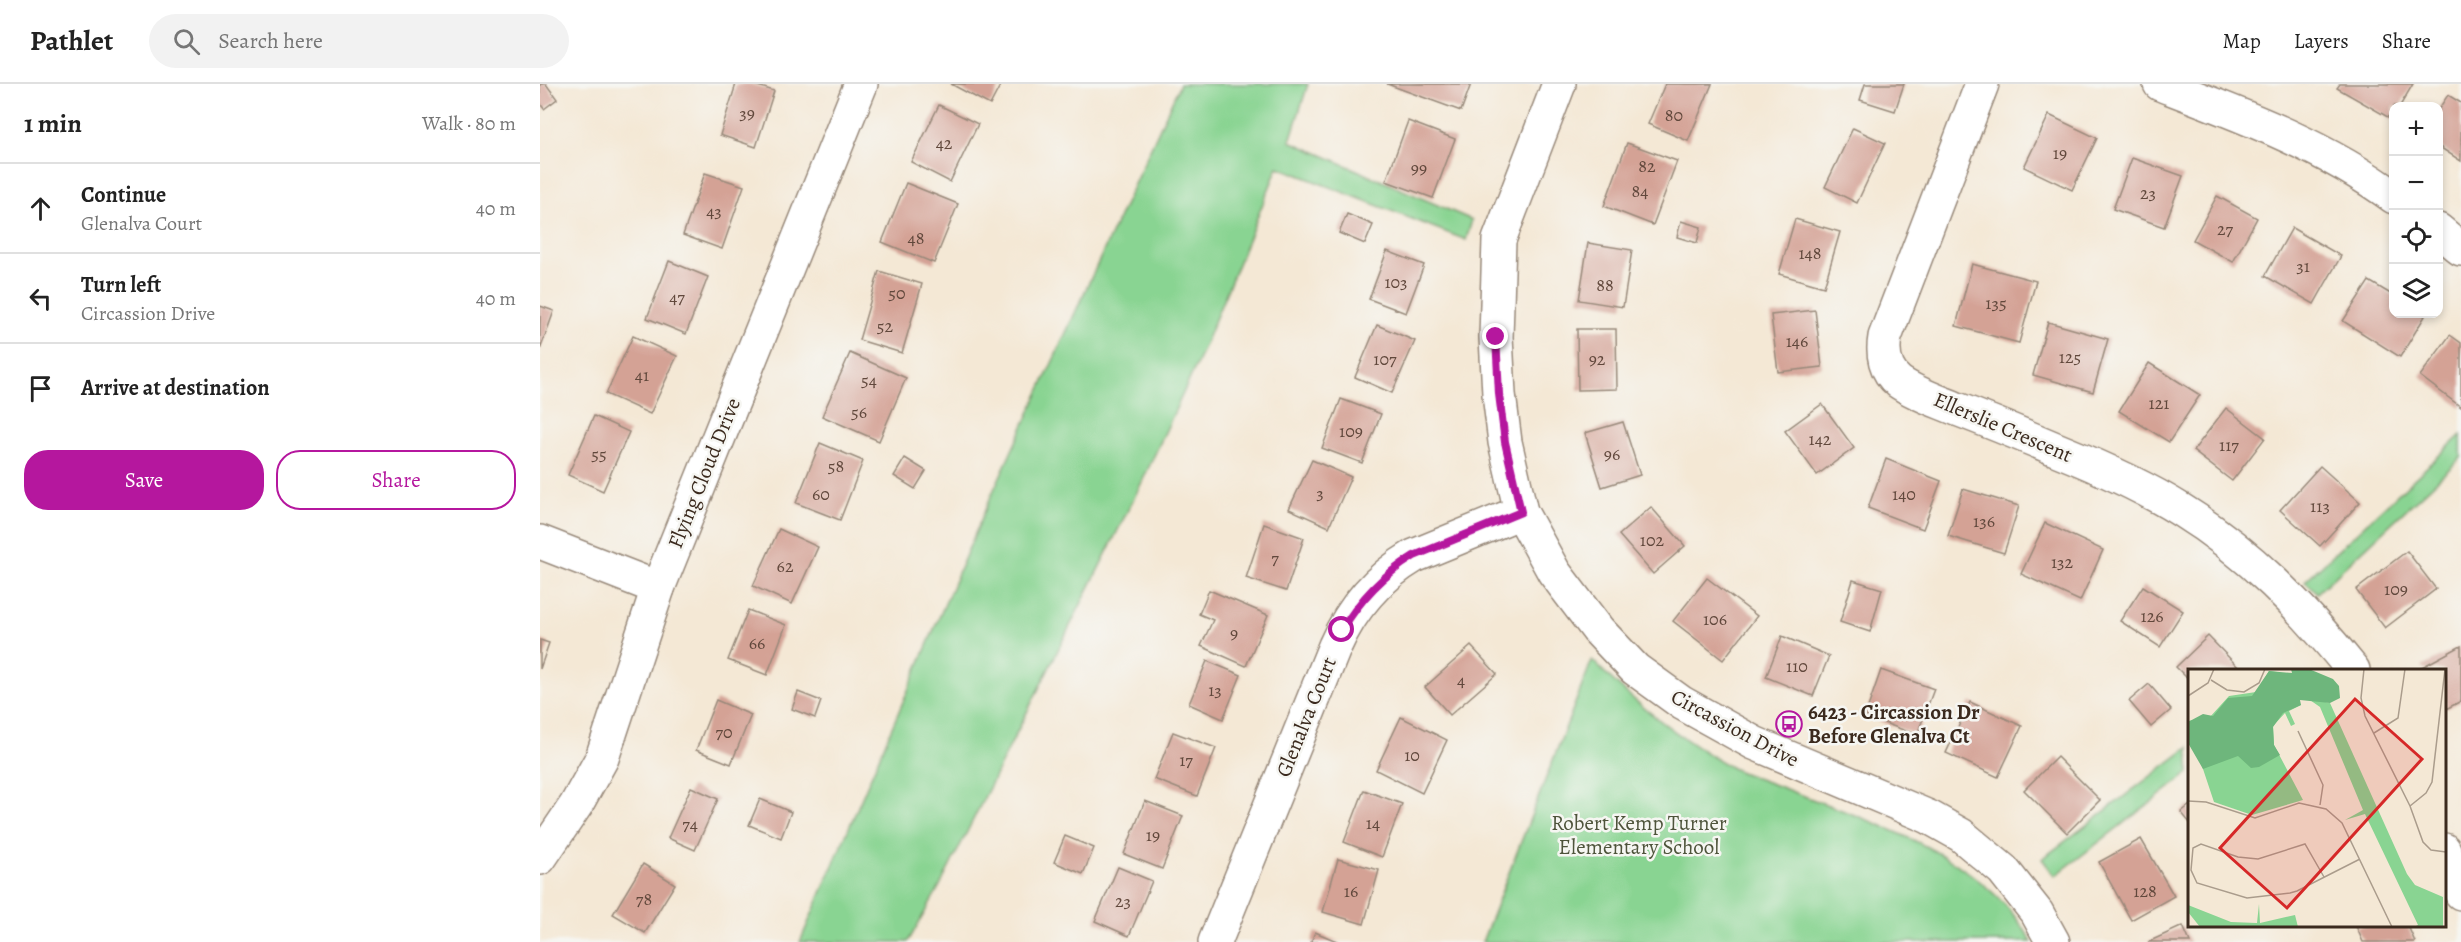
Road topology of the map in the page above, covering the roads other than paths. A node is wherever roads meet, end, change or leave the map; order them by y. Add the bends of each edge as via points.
1 (861, 84) edge
2 (1559, 84) edge
3 (1982, 84) edge
4 (2160, 84) edge
5 (2389, 194) edge
6 (2443, 233) edge
7 (2461, 249) edge
8 (1521, 512) junction
9 (540, 542) edge
10 (658, 588) junction
11 (2352, 669) edge
12 (2446, 853) edge
13 (540, 858) edge
14 (2461, 893) edge
15 (1215, 942) edge
16 (2053, 942) edge

1 - 10 street, Flying Cloud Drive
2 - 8 street, Circassion Drive via 1499,240 1499,394
3 - 11 street, Ellerslie Crescent via 1886,337 1883,352 1889,371 1899,381 1933,398 2108,471 2180,509 2262,571 2295,602
4 - 5 street via 2270,126
6 - 7 street
8 - 15 street, Glenalva Court via 1399,565 1366,594 1350,615
8 - 16 street, Circassion Drive via 1554,572 1598,630 1635,669 1682,703 1754,743 1929,817 1961,835 2003,870 2037,913
9 - 10 street
10 - 13 street, Flying Cloud Drive via 602,758
12 - 14 street

